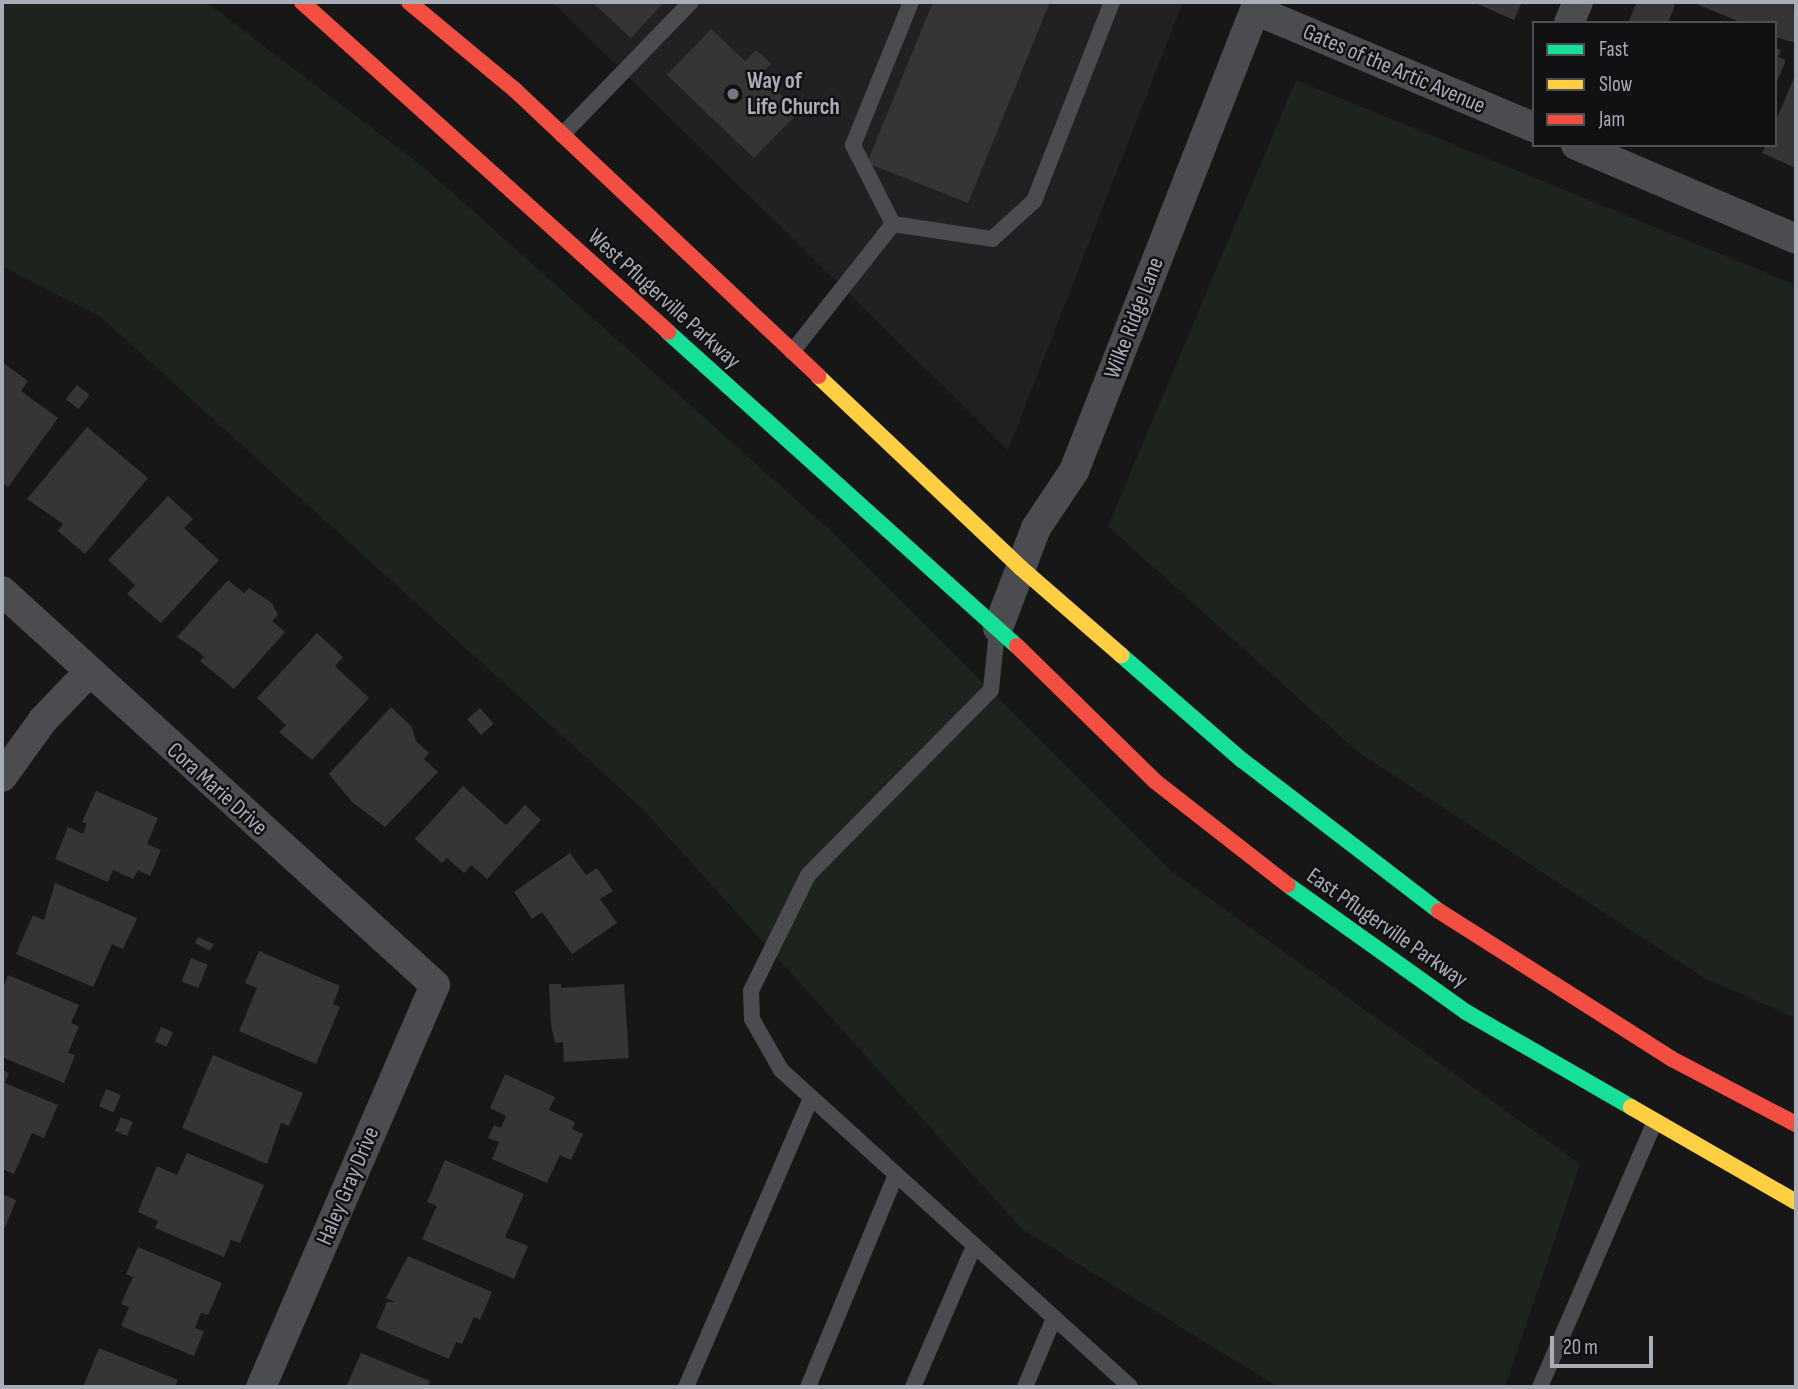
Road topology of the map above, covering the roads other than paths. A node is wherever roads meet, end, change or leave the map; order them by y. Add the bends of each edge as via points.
1 (302, 2) edge
2 (409, 2) edge
3 (691, 2) edge
4 (911, 2) edge
5 (1112, 2) edge
6 (1578, 2) edge
7 (1256, 6) edge
8 (1570, 21) edge
9 (1531, 119) edge
10 (562, 135) junction
11 (1581, 147) edge
12 (893, 224) junction
13 (1796, 239) edge
14 (792, 352) junction
15 (1021, 568) junction
16 (2, 591) edge
17 (998, 628) junction
18 (89, 673) junction
19 (2, 777) edge
20 (435, 985) joint
21 (811, 1098) junction
22 (1654, 1123) junction
23 (1796, 1124) edge
24 (896, 1175) junction
25 (1796, 1202) edge
26 (974, 1246) junction
27 (1054, 1318) junction
28 (261, 1387) edge
29 (685, 1387) edge
30 (808, 1387) edge
31 (913, 1387) edge
32 (1025, 1387) edge
33 (1130, 1387) edge
34 (1541, 1387) edge

1 - 17 main road, West Pflugerville Parkway
2 - 10 main road, West Pflugerville Parkway
3 - 10 lane
4 - 12 lane via 853,145
5 - 12 lane via 1034,201 992,240
6 - 8 street
7 - 9 street, Gates of the Artic Avenue
7 - 15 street, Wilke Ridge Lane via 1074,471 1036,528
10 - 14 main road, West Pflugerville Parkway
11 - 13 street
12 - 14 lane
14 - 15 main road, West Pflugerville Parkway
15 - 17 street, Wilke Ridge Lane
15 - 23 main road, East Pflugerville Parkway via 1242,760 1468,933 1672,1059
16 - 18 street, Cora Marie Drive
17 - 21 lane via 991,690 808,875 751,991 752,1019 781,1070
17 - 22 main road, East Pflugerville Parkway via 1156,782 1288,886 1466,1012
18 - 19 street via 35,730
18 - 20 street, Cora Marie Drive
20 - 28 street, Haley Gray Drive
21 - 24 lane
21 - 29 lane
22 - 25 main road, East Pflugerville Parkway
22 - 34 lane
24 - 26 lane
24 - 30 lane
26 - 27 lane
26 - 31 lane
27 - 32 lane
27 - 33 lane

